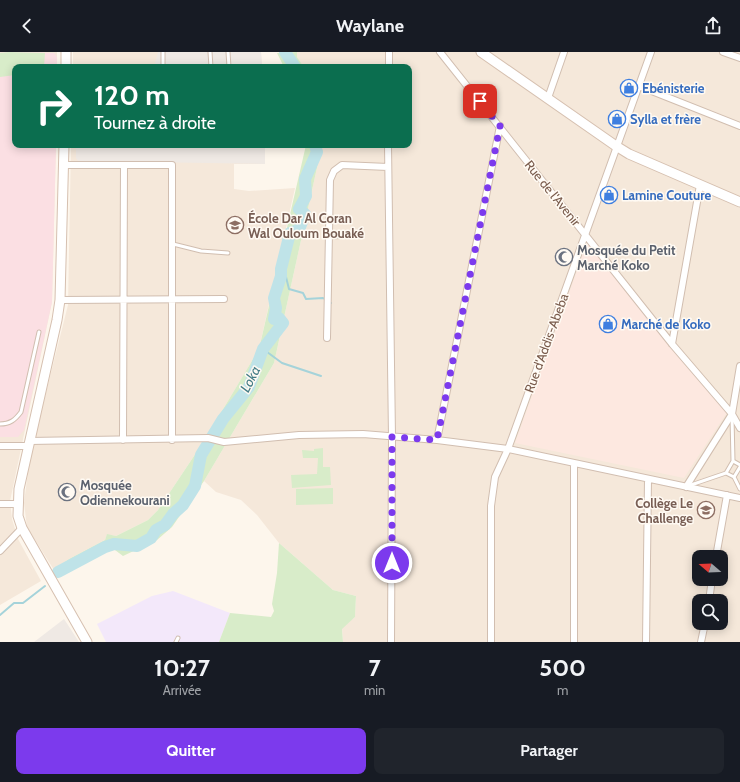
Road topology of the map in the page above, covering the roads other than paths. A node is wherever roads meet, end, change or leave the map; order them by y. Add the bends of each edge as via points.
1 (66, 52) edge
2 (163, 52) edge
3 (210, 52) edge
4 (228, 52) edge
5 (389, 52) edge
6 (440, 52) edge
7 (481, 52) edge
8 (564, 52) edge
9 (651, 52) edge
10 (723, 52) edge
11 (740, 58) edge
12 (66, 64) edge
13 (163, 64) edge
14 (211, 64) edge
15 (229, 64) edge
16 (389, 64) edge
17 (639, 86) junction
18 (548, 98) junction
19 (500, 126) junction
20 (740, 126) edge
21 (616, 146) junction
22 (64, 148) edge
23 (388, 148) edge
24 (63, 165) junction
25 (124, 165) junction
26 (388, 166) junction
27 (700, 185) junction
28 (740, 202) edge
29 (586, 234) junction
30 (354, 236) dead end
31 (327, 237) junction
32 (173, 244) junction
33 (228, 253) dead end
34 (124, 299) junction
35 (172, 299) junction
36 (224, 299) dead end
37 (60, 300) junction
38 (39, 332) dead end
39 (327, 338) dead end
40 (672, 344) junction
41 (740, 366) edge
42 (732, 414) junction
43 (0, 424) edge
44 (740, 428) edge
45 (392, 437) junction
46 (123, 440) junction
47 (172, 440) junction
48 (437, 440) junction
49 (29, 444) junction
50 (0, 446) edge
51 (508, 449) junction
52 (733, 461) junction
53 (574, 463) junction
54 (740, 466) edge
55 (726, 473) junction
56 (734, 477) junction
57 (648, 479) junction
58 (686, 487) junction
59 (740, 489) edge
60 (727, 495) junction
61 (740, 498) edge
62 (0, 504) edge
63 (17, 504) junction
64 (22, 528) junction
65 (717, 550) edge
66 (0, 551) edge
67 (704, 630) edge
68 (178, 638) dead end
69 (87, 642) edge
70 (176, 642) edge
71 (391, 642) edge
72 (491, 642) edge
73 (574, 642) edge
74 (646, 642) edge
75 (702, 642) edge

1 - 12 street
2 - 13 lane
3 - 14 lane
4 - 15 lane
5 - 16 street
6 - 19 street, Rue de l'Avenir
7 - 18 street
8 - 18 street
9 - 17 street, Rue d'Addis-Abeba
10 - 11 street
17 - 20 street
17 - 21 street, Rue d'Addis-Abeba
18 - 21 street
19 - 29 street, Rue de l'Avenir
19 - 48 street
21 - 27 street
21 - 29 street, Rue d'Addis-Abeba
22 - 24 street
23 - 26 street
24 - 25 street
24 - 37 street
25 - 32 street via 172,165
25 - 34 street
26 - 31 street via 342,165 334,171 330,180
26 - 45 street
27 - 28 street
27 - 40 street
29 - 40 street, Rue de l'Avenir
29 - 51 street, Rue d'Addis-Abeba
30 - 31 lane
31 - 39 street
32 - 33 lane via 201,251
32 - 35 street
34 - 35 street
34 - 37 street
34 - 46 street
35 - 36 street
35 - 47 street
37 - 49 street
38 - 43 lane via 21,412 8,424
40 - 42 street, Rue de l'Avenir
41 - 42 street
42 - 44 street, Rue de l'Avenir
42 - 52 lane
42 - 58 street
45 - 47 street via 363,434 299,435 224,442 208,438
45 - 48 street
45 - 71 street
46 - 47 street
46 - 49 street
48 - 51 street
49 - 50 street
49 - 63 street
51 - 53 street
51 - 72 street, Rue d'Addis-Abeba via 495,477 491,506
52 - 54 lane
52 - 55 lane
53 - 57 street
53 - 73 street
54 - 56 lane
55 - 56 lane
55 - 58 lane
56 - 59 lane
57 - 58 street
57 - 74 street
58 - 60 street
60 - 61 street
60 - 65 street
62 - 63 street
63 - 64 street
64 - 66 street
64 - 69 street
67 - 75 street
68 - 70 lane

